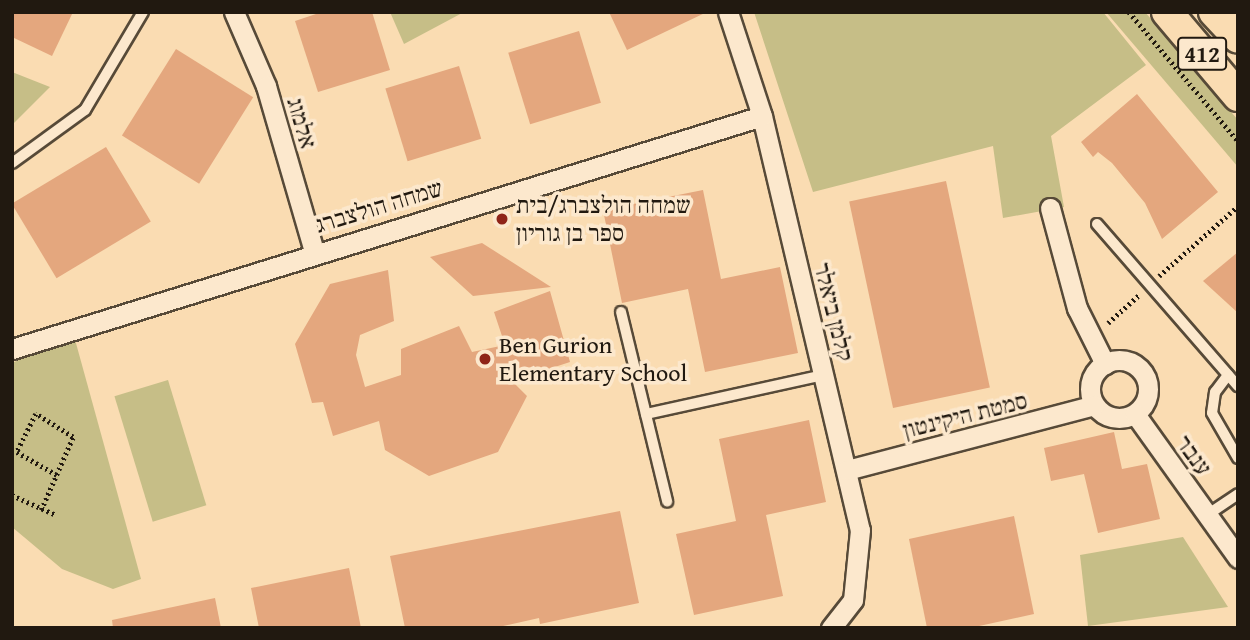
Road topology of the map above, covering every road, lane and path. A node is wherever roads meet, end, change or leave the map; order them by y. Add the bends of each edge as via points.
1 (144, 12) edge
2 (234, 12) edge
3 (728, 12) edge
4 (1129, 12) edge
5 (1167, 12) edge
6 (1214, 12) edge
7 (1238, 38) edge
8 (1238, 96) edge
9 (762, 116) junction
10 (1238, 141) edge
11 (12, 163) edge
12 (1238, 206) edge
13 (1050, 208) dead end
14 (1097, 224) dead end
15 (314, 251) junction
16 (1150, 285) junction
17 (621, 312) dead end
18 (1091, 338) junction
19 (12, 349) edge
20 (1105, 363) junction
21 (824, 375) junction
22 (1228, 375) junction
23 (1238, 386) edge
24 (1094, 405) junction
25 (646, 414) junction
26 (1135, 414) junction
27 (1238, 458) edge
28 (847, 470) junction
29 (57, 475) junction
30 (1238, 494) edge
31 (12, 495) edge
32 (667, 501) dead end
33 (41, 510) junction
34 (56, 515) dead end
35 (1207, 515) junction
36 (1238, 558) edge
37 (836, 626) edge

1 - 11 lane via 85,110
2 - 15 street, אלמוג via 266,86
3 - 9 street, קלמן ביאלר
4 - 10 path
5 - 8 main road, 412
6 - 7 main road, 412
9 - 15 street, שמחה הולצברג
9 - 21 street, קלמן ביאלר
12 - 16 path
13 - 18 street via 1069,284
14 - 16 lane
15 - 19 street, שמחה הולצברג
16 - 18 path
16 - 22 lane
17 - 25 lane
18 - 20 street
20 - 24 street via 1092,377
20 - 26 street via 1133,364 1146,379 1147,395
21 - 25 lane
21 - 28 street, קלמן ביאלר
22 - 23 lane
22 - 27 lane via 1214,392 1212,413
24 - 26 street via 1117,419
24 - 28 street, סמטת היקינטון
25 - 32 lane
26 - 35 street, ענבר
28 - 37 street, קלמן ביאלר via 860,567
29 - 29 path via 73,437 36,414 17,452
29 - 33 path
30 - 35 lane
31 - 33 path
33 - 34 path
35 - 36 street, ענבר

